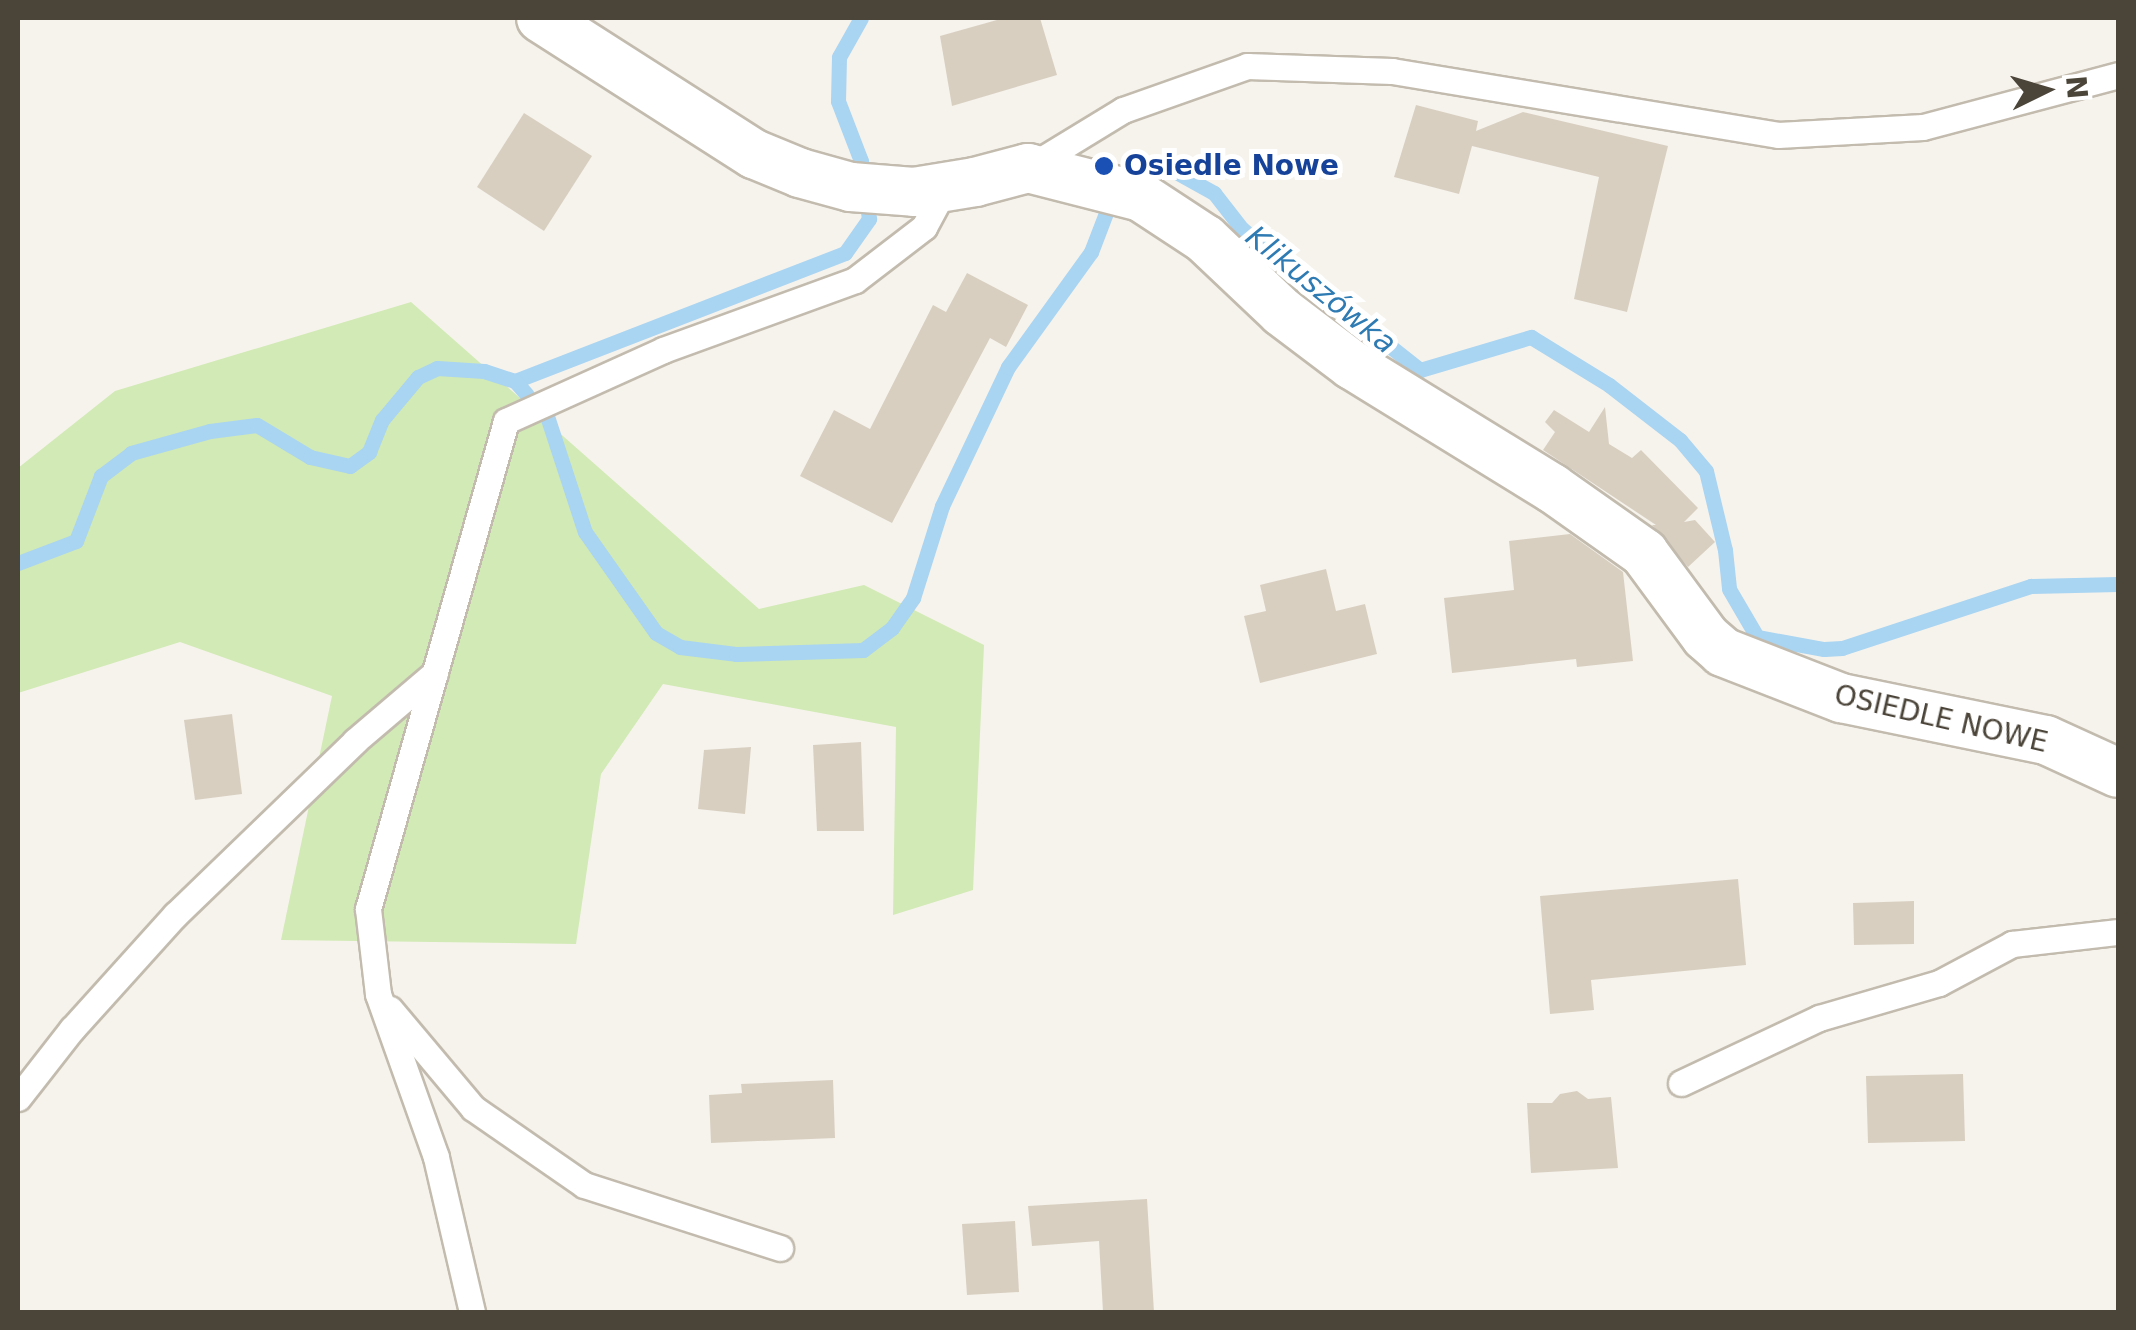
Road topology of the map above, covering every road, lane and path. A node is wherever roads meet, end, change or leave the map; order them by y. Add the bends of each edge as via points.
1 (541, 18) edge
2 (2118, 75) edge
3 (1028, 168) junction
4 (944, 188) junction
5 (435, 673) junction
6 (2118, 772) edge
7 (2118, 932) edge
8 (378, 994) junction
9 (1681, 1084) dead end
10 (18, 1098) edge
11 (780, 1248) dead end
12 (472, 1312) edge

1 - 4 street, OSIEDLE NOWE via 754,154 866,189
2 - 3 lane via 1923,127 1778,134 1392,72 1247,66 1123,110
3 - 4 street, OSIEDLE NOWE
3 - 6 street, OSIEDLE NOWE via 1142,197 1205,239 1282,312 1352,365 1552,488 1644,554 1723,652 1841,698 2046,740
4 - 5 lane via 924,227 854,280 663,350 506,420
5 - 8 lane via 368,909
5 - 10 lane via 175,915
7 - 9 lane via 2012,944 1939,983 1819,1018
8 - 11 lane via 473,1108 584,1184
8 - 12 lane via 436,1157

